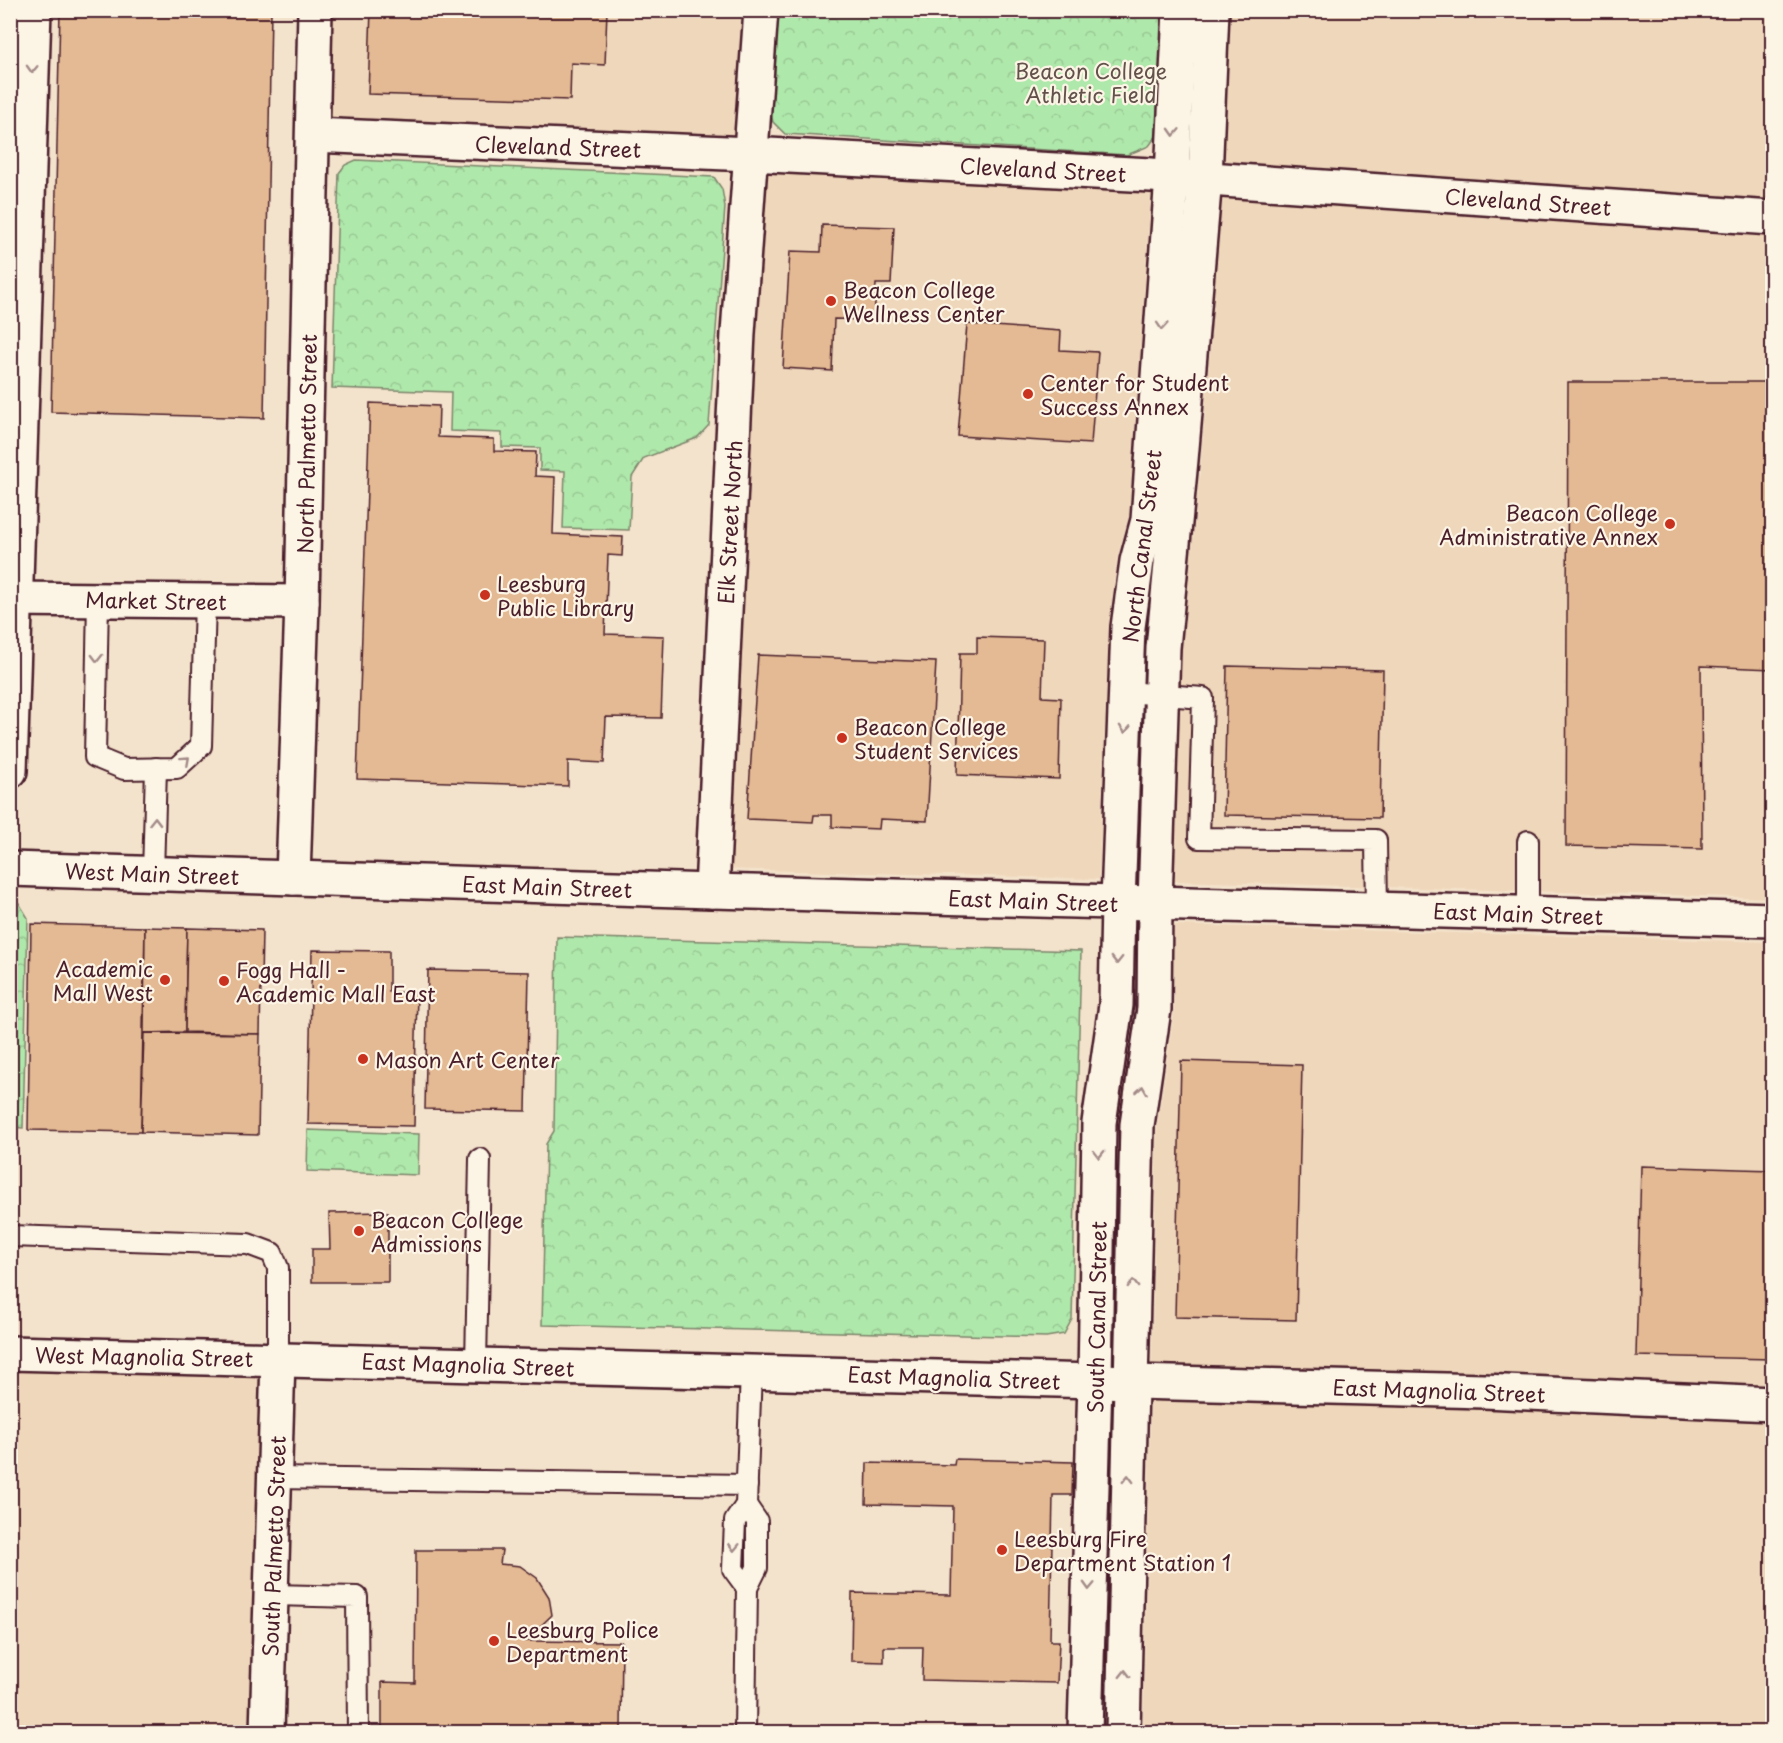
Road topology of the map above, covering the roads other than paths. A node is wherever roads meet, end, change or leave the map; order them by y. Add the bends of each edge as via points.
1 (34, 10) edge
2 (315, 10) edge
3 (761, 10) edge
4 (1180, 10) edge
5 (1212, 10) edge
6 (313, 135) junction
7 (750, 154) junction
8 (1172, 176) junction
9 (1204, 178) junction
10 (1773, 218) edge
11 (13, 599) edge
12 (98, 599) junction
13 (205, 601) junction
14 (302, 602) junction
15 (1126, 692) junction
16 (1161, 694) junction
17 (156, 768) junction
18 (10, 771) edge
19 (1528, 841) dead end
20 (10, 869) edge
21 (153, 873) junction
22 (293, 878) junction
23 (712, 891) junction
24 (1118, 902) junction
25 (1155, 903) junction
26 (1377, 909) junction
27 (1528, 913) junction
28 (1773, 920) edge
29 (480, 1159) dead end
30 (10, 1236) edge
31 (10, 1353) edge
32 (278, 1359) junction
33 (476, 1364) junction
34 (752, 1371) junction
35 (1095, 1381) junction
36 (1130, 1382) junction
37 (1773, 1404) edge
38 (274, 1478) junction
39 (746, 1495) junction
40 (272, 1595) junction
41 (267, 1732) edge
42 (358, 1732) edge
43 (745, 1732) edge
44 (1085, 1732) edge
45 (1123, 1732) edge

1 -> 11 street
2 - 6 street, North Palmetto Street
3 - 7 street, Elk Street North
4 -> 8 street, North Canal Street
5 - 9 street
6 - 7 street, Cleveland Street
6 - 14 street, North Palmetto Street
7 - 8 street, Cleveland Street
7 - 23 street, Elk Street North
8 - 9 street, Cleveland Street
8 -> 15 street, North Canal Street via 1148,520 1137,561 1128,627
9 - 10 street, Cleveland Street
9 - 16 street
11 - 12 street, Market Street
11 - 18 street
12 - 13 street, Market Street
12 -> 17 lane via 95,757 124,769
13 - 14 street, Market Street
17 -> 13 lane via 177,768 201,746
14 - 22 street, North Palmetto Street
15 - 16 lane
15 -> 24 street, North Canal Street
16 - 25 street
16 - 26 lane via 1203,698 1199,838 1376,840
21 -> 17 lane
19 - 27 lane
20 - 21 street, West Main Street
21 - 22 street, West Main Street
22 - 23 street, East Main Street
23 - 24 street, East Main Street
24 - 25 street, East Main Street
24 -> 35 street, South Canal Street via 1116,1005 1099,1123
25 - 26 street, East Main Street
36 -> 25 street via 1137,1125 1154,1010
26 - 27 street, East Main Street
27 - 28 street, East Main Street
29 - 33 lane
30 - 32 lane via 248,1244 272,1253 278,1268
31 - 32 street, West Magnolia Street
32 - 33 street, East Magnolia Street
32 - 38 street, South Palmetto Street
33 - 34 street, East Magnolia Street
34 - 35 street, East Magnolia Street
34 - 39 lane
35 - 36 street, East Magnolia Street
35 -> 44 street, South Canal Street
36 - 37 street, East Magnolia Street
45 -> 36 street
38 - 39 lane
38 - 40 street, South Palmetto Street
39 - 43 lane via 757,1521 757,1568 747,1588
40 - 41 street, South Palmetto Street
40 - 42 lane via 357,1597

